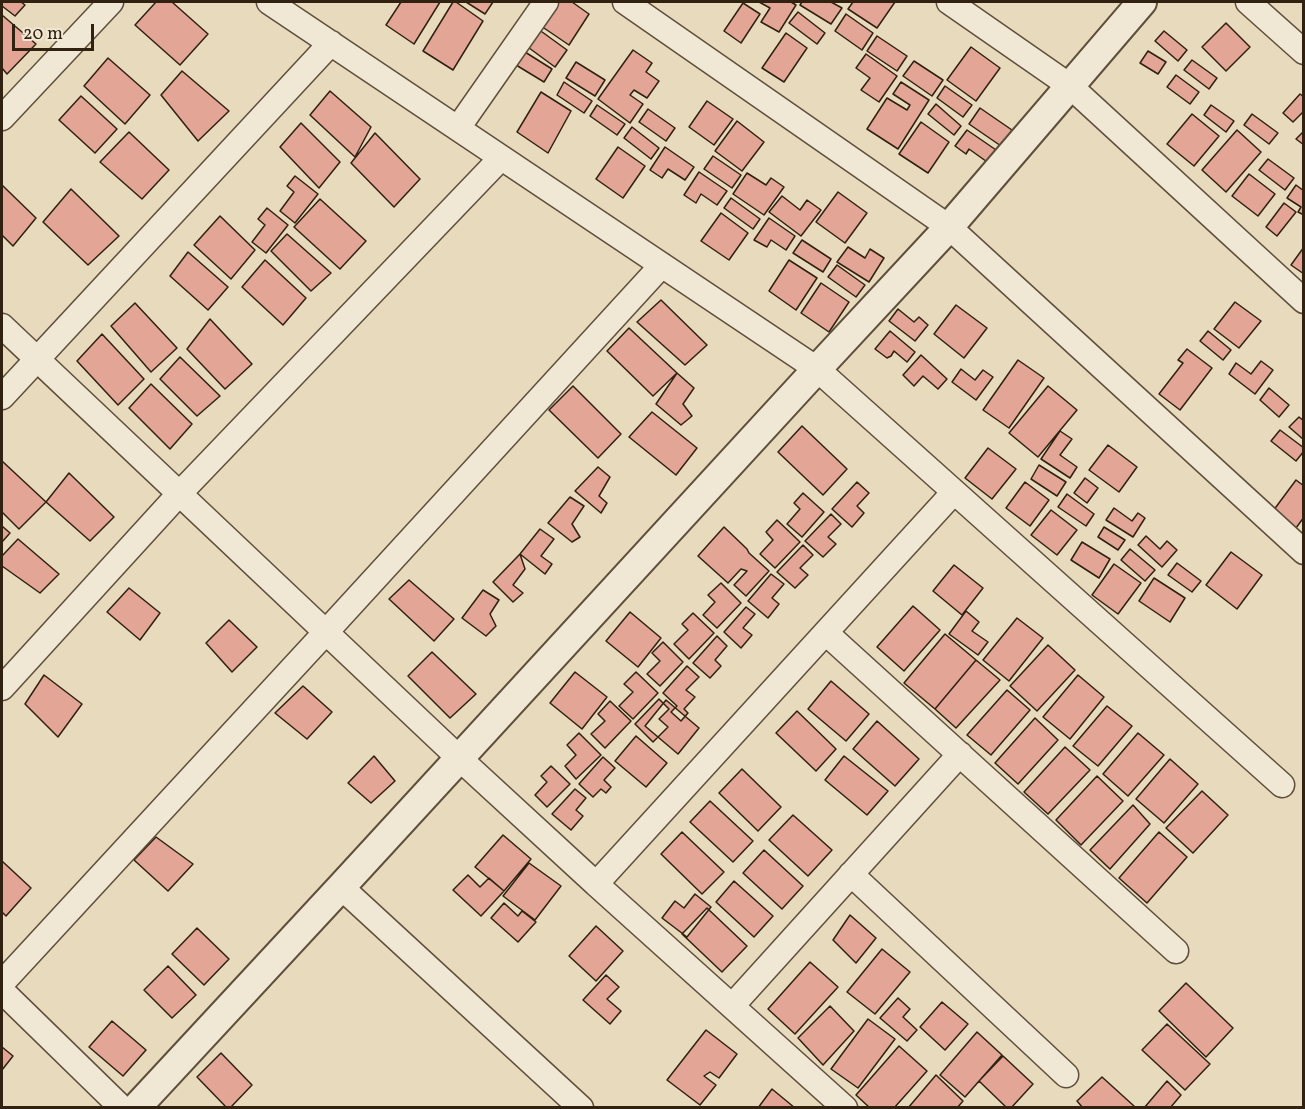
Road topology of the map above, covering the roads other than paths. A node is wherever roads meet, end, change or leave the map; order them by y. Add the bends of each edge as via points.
1 (111, 2) edge
2 (269, 2) edge
3 (546, 2) edge
4 (625, 2) edge
5 (949, 2) edge
6 (1142, 2) edge
7 (1248, 2) edge
8 (331, 43) junction
9 (1304, 52) edge
10 (1070, 86) junction
11 (2, 118) edge
12 (458, 128) junction
13 (501, 158) junction
14 (949, 227) junction
15 (662, 266) junction
16 (1304, 301) edge
17 (2, 326) edge
18 (37, 360) junction
19 (817, 369) junction
20 (2, 397) edge
21 (954, 492) junction
22 (179, 494) junction
23 (1304, 552) edge
24 (326, 633) junction
25 (826, 633) junction
26 (2, 687) edge
27 (960, 754) junction
28 (459, 758) junction
29 (1282, 785) dead end
30 (850, 874) junction
31 (596, 884) junction
32 (340, 887) junction
33 (1176, 951) dead end
34 (2, 983) edge
35 (2, 991) edge
36 (732, 1006) junction
37 (1066, 1075) dead end
38 (122, 1107) edge
39 (136, 1107) edge
40 (581, 1107) edge
41 (845, 1107) edge

1 - 11 street
2 - 8 street
3 - 12 street
4 - 14 street
5 - 10 street
6 - 10 street
7 - 9 street
8 - 12 street
8 - 18 street
10 - 14 street
10 - 16 street
12 - 13 street
13 - 15 street
13 - 22 street
14 - 19 street
14 - 23 street
15 - 19 street
15 - 24 street
17 - 18 street
18 - 20 street
18 - 22 street
19 - 21 street
19 - 28 street
21 - 25 street
21 - 29 street
22 - 24 street
22 - 26 street
24 - 28 street
24 - 34 street
25 - 27 street
25 - 31 street
27 - 30 street
27 - 33 street
28 - 31 street
28 - 32 street
30 - 36 street
30 - 37 street
31 - 36 street
32 - 39 street
32 - 40 street
35 - 38 street
36 - 41 street

